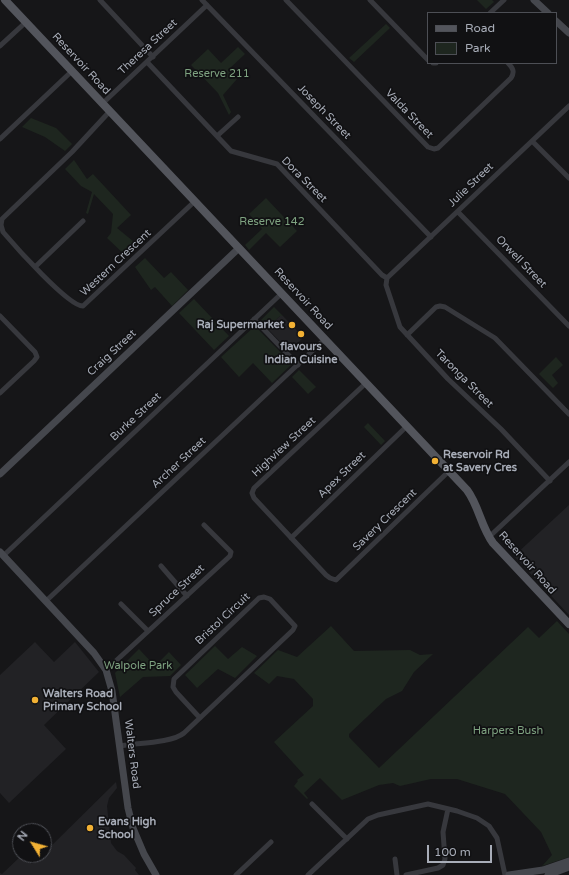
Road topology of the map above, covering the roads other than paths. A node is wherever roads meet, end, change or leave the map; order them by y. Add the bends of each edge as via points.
1 (5, 0) edge
2 (100, 0) edge
3 (202, 0) edge
4 (286, 0) edge
5 (370, 0) edge
6 (504, 0) edge
7 (534, 0) edge
8 (207, 5) junction
9 (491, 12) edge
10 (547, 12) edge
11 (26, 22) junction
12 (557, 22) edge
13 (569, 33) edge
14 (0, 46) edge
15 (153, 57) junction
16 (427, 59) edge
17 (147, 62) junction
18 (509, 64) edge
19 (72, 71) junction
20 (103, 103) junction
21 (569, 106) edge
22 (110, 111) junction
23 (238, 116) dead end
24 (217, 136) junction
25 (0, 139) edge
26 (532, 141) junction
27 (569, 178) edge
28 (195, 202) junction
29 (458, 212) junction
30 (84, 221) dead end
31 (1, 225) edge
32 (430, 237) junction
33 (239, 248) junction
34 (35, 267) junction
35 (387, 278) junction
36 (282, 293) junction
37 (0, 316) edge
38 (254, 319) junction
39 (569, 326) edge
40 (407, 335) junction
41 (325, 339) junction
42 (298, 365) junction
43 (366, 383) junction
44 (0, 393) edge
45 (569, 414) edge
46 (407, 426) junction
47 (569, 462) edge
48 (449, 471) junction
49 (0, 474) edge
50 (550, 481) junction
51 (204, 525) dead end
52 (489, 537) junction
53 (290, 538) junction
54 (2, 554) edge
55 (160, 566) dead end
56 (334, 580) joint
57 (187, 596) junction
58 (46, 602) junction
59 (121, 604) dead end
60 (569, 624) edge
61 (148, 631) junction
62 (106, 670) junction
63 (200, 718) junction
64 (120, 746) junction
65 (312, 804) dead end
66 (448, 809) junction
67 (347, 839) junction
68 (271, 842) dead end
69 (395, 859) dead end
70 (569, 861) edge
71 (569, 867) edge
72 (156, 875) edge
73 (236, 875) edge
74 (308, 875) edge
75 (397, 875) edge
76 (406, 875) edge
77 (506, 875) edge
78 (548, 875) edge

1 - 11 main road, Reservoir Road
2 - 15 street
3 - 8 street, Joseph Street
4 - 18 street, Valda Street via 431,149 438,148 511,78 513,70
5 - 16 street
6 - 9 street
7 - 10 street
8 - 15 street, Theresa Street
8 - 32 street, Joseph Street
11 - 14 street
11 - 19 main road, Reservoir Road
12 - 13 street
15 - 17 street, Theresa Street
17 - 20 street, Theresa Street
17 - 24 street, Dora Street
19 - 20 main road, Reservoir Road
19 - 25 street
20 - 22 main road, Reservoir Road
21 - 26 street, Julie Street
22 - 28 main road, Reservoir Road
22 - 31 street, Western Crescent via 72,152 2,219
23 - 24 street
24 - 35 street, Dora Street via 232,152 276,163
26 - 27 street
26 - 29 street, Julie Street
28 - 33 main road, Reservoir Road
28 - 34 street, Western Crescent via 83,306 76,305 55,288
29 - 32 street, Julie Street
29 - 39 street, Orwell Street
30 - 34 street
31 - 34 street, Western Crescent via 5,234
32 - 35 street, Julie Street
33 - 36 main road, Reservoir Road
33 - 49 street, Craig Street
35 - 40 street, Taronga Street via 386,285 398,324
36 - 38 street, Burke Street
36 - 41 main road, Reservoir Road
37 - 44 street via 37,357
38 - 42 street
38 - 54 street, Burke Street
40 - 45 street via 436,307 445,307 496,338
40 - 50 street, Taronga Street
41 - 42 street, Archer Street
41 - 43 main road, Reservoir Road
42 - 58 street, Archer Street
43 - 46 main road, Reservoir Road
43 - 53 street, Highview Street via 254,488 254,498
46 - 48 main road, Reservoir Road
46 - 53 street, Apex Street
47 - 50 street
48 - 52 main road, Reservoir Road via 470,495
48 - 56 street, Savery Crescent
50 - 52 street
51 - 57 street, Spruce Street via 231,552 230,556
52 - 60 main road, Reservoir Road
53 - 56 street, Highview Street
54 - 58 street, Walters Road
55 - 57 street
57 - 61 street, Spruce Street
58 - 62 street, Walters Road via 94,653
59 - 61 street
61 - 62 street, Spruce Street
62 - 64 street, Walters Road via 112,691
63 - 63 street, Bristol Circuit via 293,630 295,626 270,599 260,598 174,679 173,687 176,692
63 - 64 street, Bristol Circuit via 177,737
64 - 72 street, Walters Road via 133,828
65 - 67 street
66 - 67 street via 428,804 378,815 368,820
66 - 76 street via 443,832 443,865
66 - 77 street via 477,818 490,826 497,838
67 - 74 street
68 - 73 street
69 - 75 street
70 - 77 street via 543,870
71 - 78 street

